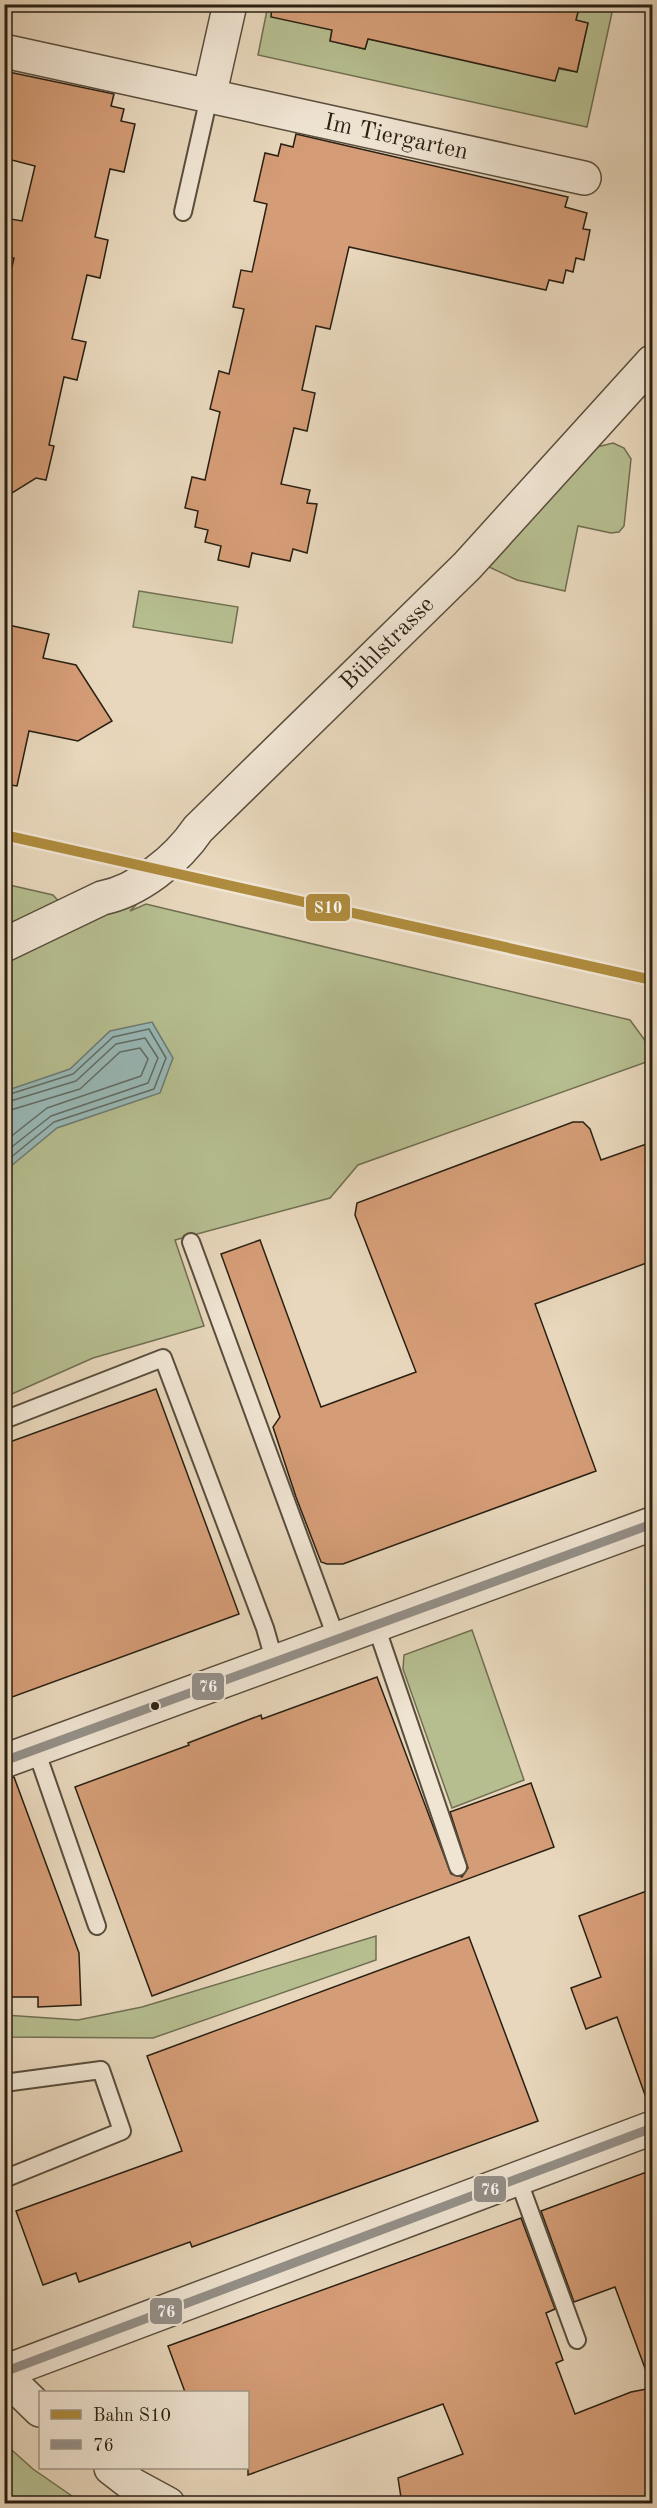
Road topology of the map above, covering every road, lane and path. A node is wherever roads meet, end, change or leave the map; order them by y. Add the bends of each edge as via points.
1 (230, 4) edge
2 (4, 51) edge
3 (209, 97) junction
4 (584, 178) dead end
5 (183, 212) dead end
6 (652, 362) edge
7 (4, 945) edge
8 (191, 1242) dead end
9 (4, 1420) edge
10 (652, 1524) edge
11 (376, 1626) junction
12 (337, 1640) junction
13 (275, 1663) junction
14 (36, 1750) junction
15 (4, 1761) edge
16 (458, 1867) dead end
17 (98, 1926) dead end
18 (4, 2083) edge
19 (652, 2128) edge
20 (4, 2179) edge
21 (518, 2179) junction
22 (577, 2340) dead end
23 (4, 2373) edge
24 (39, 2409) edge
25 (112, 2469) edge
26 (168, 2504) edge

1 - 3 street
2 - 3 street, Im Tiergarten
3 - 4 street, Im Tiergarten
3 - 5 lane
6 - 7 street, Bühlstrasse via 467,566 160,870 118,895 102,898
8 - 12 lane
9 - 13 lane via 163,1358
10 - 11 street
11 - 12 street
11 - 16 lane
12 - 13 street
13 - 14 street
14 - 15 street
14 - 17 lane
18 - 20 lane via 101,2070 122,2131
19 - 21 street
21 - 22 lane
21 - 23 street
23 - 24 street
25 - 26 street

